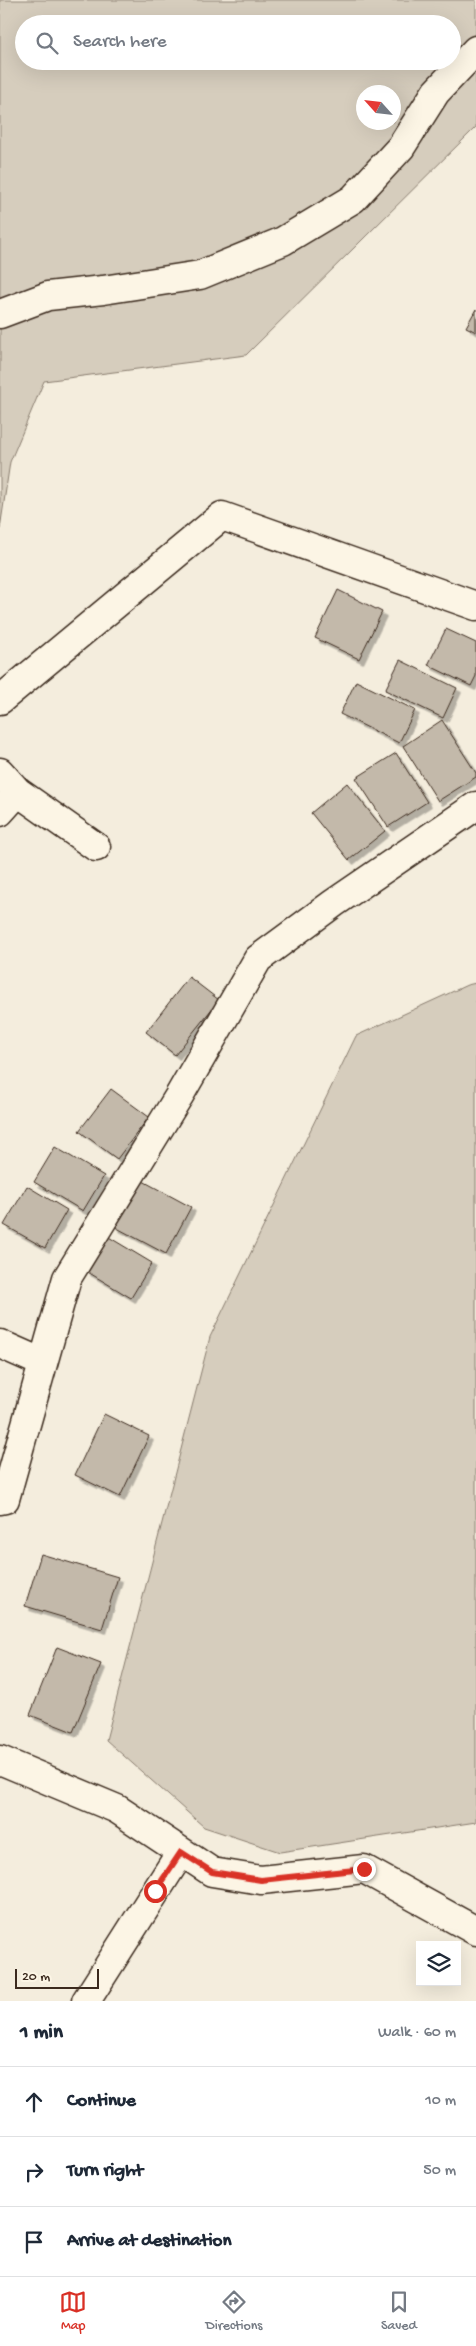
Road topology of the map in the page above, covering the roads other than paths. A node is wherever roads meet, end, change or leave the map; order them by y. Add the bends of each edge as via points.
1 (476, 50) edge
2 (461, 66) edge
3 (457, 70) edge
4 (0, 314) edge
5 (476, 606) edge
6 (0, 700) edge
7 (0, 772) edge
8 (18, 792) junction
9 (476, 806) edge
10 (0, 812) edge
11 (96, 846) dead end
12 (0, 1344) edge
13 (43, 1363) junction
14 (0, 1500) edge
15 (0, 1760) edge
16 (181, 1852) junction
17 (476, 1931) edge
18 (86, 2001) edge

1 - 2 street
3 - 4 street via 436,92 401,147 353,199 283,241 200,275 48,296
5 - 6 street via 222,516
7 - 8 street
8 - 10 street
8 - 11 street
9 - 13 street via 334,902 258,959 180,1096 67,1278
12 - 13 street
13 - 14 street via 5,1500
15 - 16 street via 117,1809
16 - 17 street via 212,1872 261,1880 364,1869
16 - 18 street

